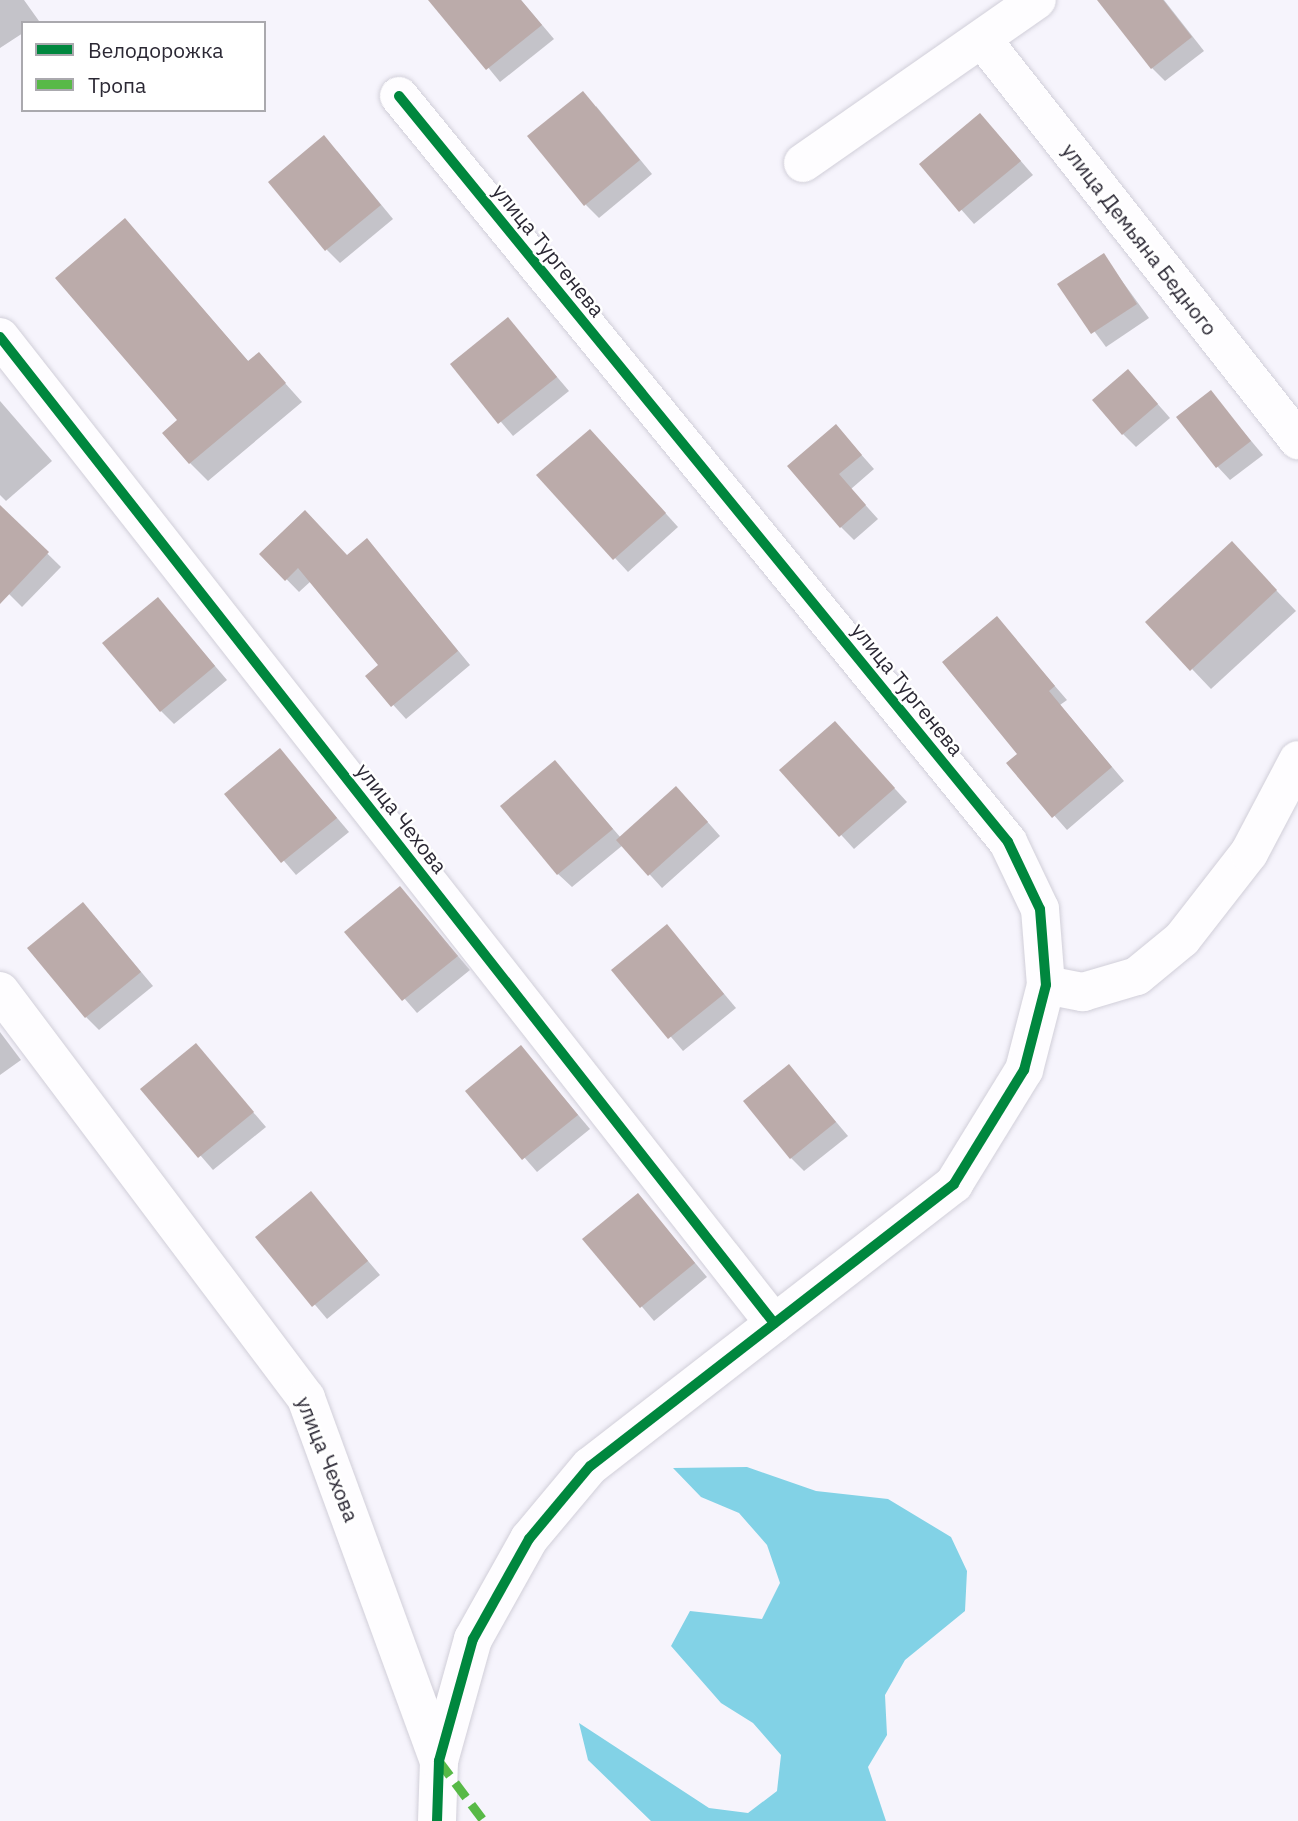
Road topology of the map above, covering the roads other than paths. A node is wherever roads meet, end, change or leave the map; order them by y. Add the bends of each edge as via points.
1 (1037, 0) edge
2 (982, 39) junction
3 (399, 96) dead end
4 (803, 163) dead end
5 (0, 337) edge
6 (1298, 440) edge
7 (1298, 760) edge
8 (1046, 985) junction
9 (0, 991) edge
10 (774, 1323) junction
11 (439, 1760) junction
12 (437, 1821) edge

1 - 2 street
2 - 4 street
2 - 6 street, улица Демьяна Бедного
3 - 8 street, улица Тургенева via 1008,842 1040,909
5 - 10 street, улица Чехова
7 - 8 street via 1250,853 1182,939 1137,976 1083,992
8 - 10 street, улица Тургенева via 1024,1070 954,1184
9 - 11 street, улица Чехова via 306,1398
10 - 11 street, улица Тургенева via 590,1466 529,1539 473,1639
11 - 12 street

